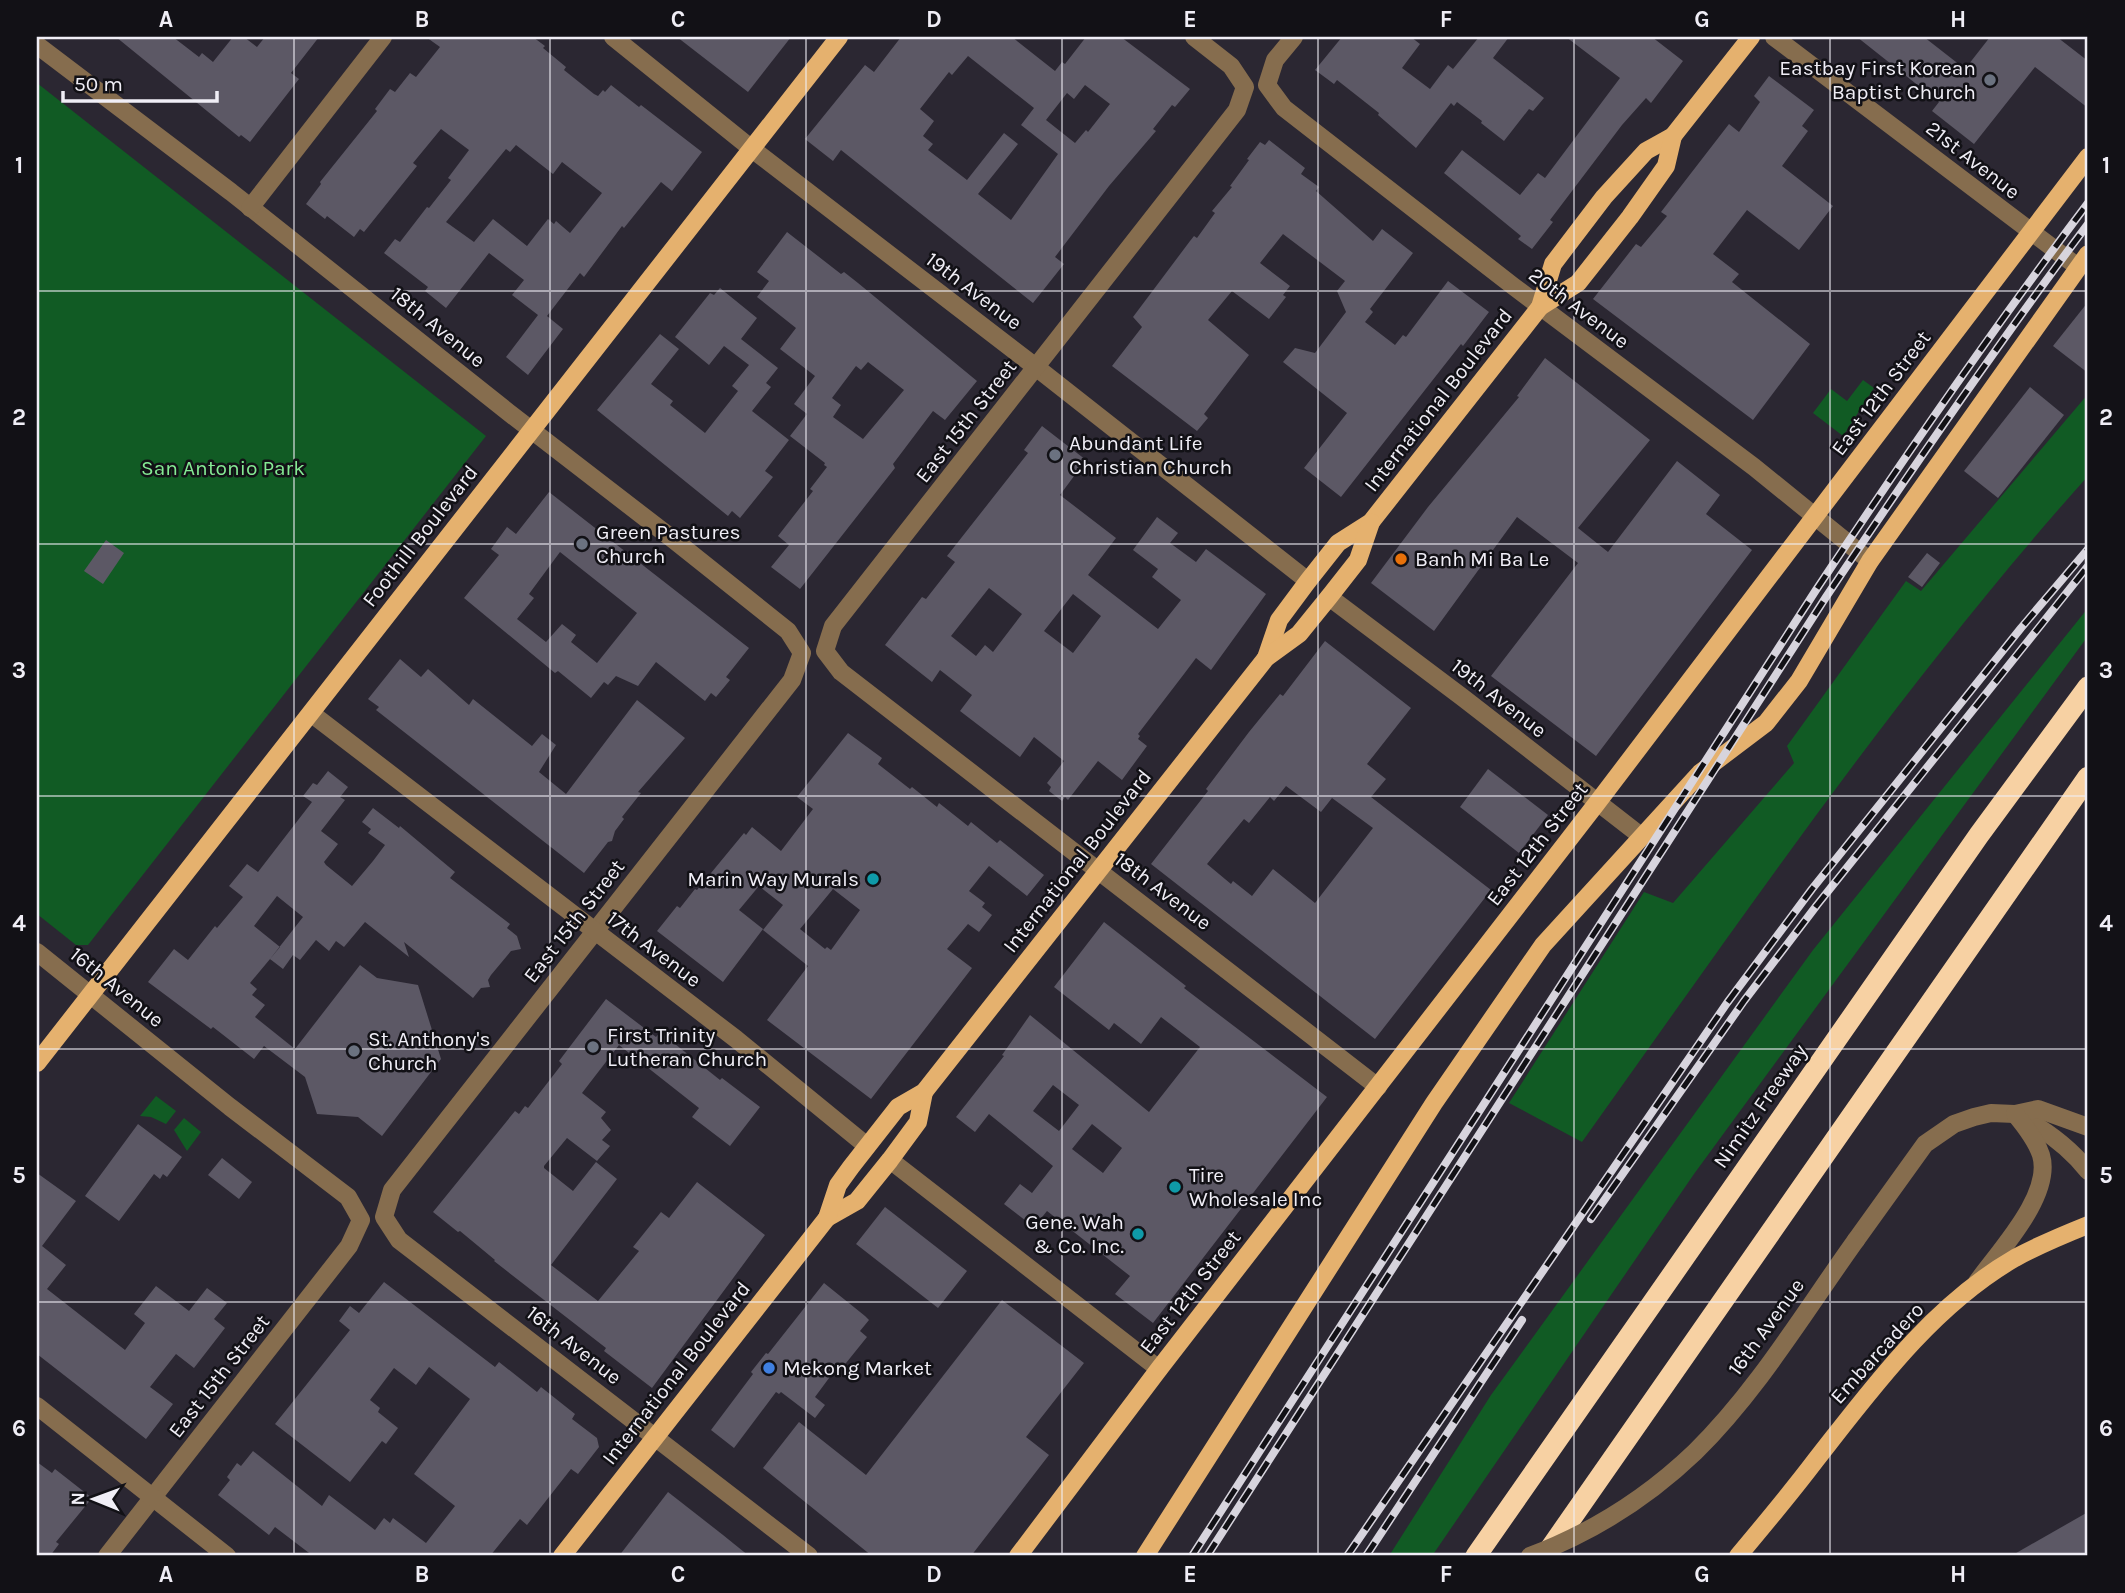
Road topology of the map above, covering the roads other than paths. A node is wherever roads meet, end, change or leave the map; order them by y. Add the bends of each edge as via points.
1 (383, 37) edge
2 (613, 37) edge
3 (839, 37) edge
4 (1194, 37) edge
5 (1294, 37) edge
6 (1751, 37) edge
7 (1774, 37) edge
8 (37, 45) edge
9 (1673, 136) junction
10 (752, 149) junction
11 (2088, 157) edge
12 (250, 208) junction
13 (2031, 233) junction
14 (2083, 261) edge
15 (1540, 307) junction
16 (1037, 368) junction
17 (532, 430) junction
18 (1815, 516) junction
19 (1371, 522) junction
20 (1871, 561) junction
21 (1308, 581) junction
22 (1329, 597) junction
23 (825, 650) joint
24 (802, 653) joint
25 (1266, 658) junction
26 (2088, 687) edge
27 (312, 714) junction
28 (2088, 777) edge
29 (1597, 803) junction
30 (1641, 835) junction
31 (1099, 871) junction
32 (594, 933) junction
33 (37, 952) edge
34 (89, 996) junction
35 (37, 1063) edge
36 (1378, 1087) junction
37 (924, 1092) junction
38 (2015, 1114) junction
39 (2088, 1127) edge
40 (867, 1146) junction
41 (890, 1160) junction
42 (2088, 1171) edge
43 (384, 1217) joint
44 (827, 1218) junction
45 (361, 1220) joint
46 (2088, 1225) edge
47 (1974, 1286) junction
48 (1159, 1369) junction
49 (37, 1406) edge
50 (654, 1437) junction
51 (153, 1499) junction
52 (107, 1556) edge
53 (227, 1556) edge
54 (562, 1556) edge
55 (809, 1556) edge
56 (1018, 1556) edge
57 (1145, 1556) edge
58 (1476, 1556) edge
59 (1530, 1556) edge
60 (1545, 1556) edge
61 (1738, 1556) edge

1 - 12 street
2 - 10 street, 19th Avenue
3 - 10 main road, Foothill Boulevard
4 - 16 street, East 15th Street via 1231,66 1245,87 1237,110
5 - 15 street, 20th Avenue via 1275,60 1267,85 1283,108
6 - 9 main road, International Boulevard
7 - 13 street, 21st Avenue
8 - 12 street, 18th Avenue
9 - 15 main road, International Boulevard via 1666,166 1630,217 1578,283
9 - 15 main road, International Boulevard via 1646,151 1597,206 1553,264
10 - 16 street, 19th Avenue
10 - 17 main road, Foothill Boulevard
11 - 13 main road, East 12th Street
12 - 17 street, 18th Avenue
13 - 14 street, 21st Avenue
13 - 18 main road, East 12th Street
14 - 20 main road
15 - 18 street, 20th Avenue
15 - 19 main road, International Boulevard
16 - 21 street, 19th Avenue
16 - 23 street, East 15th Street via 833,626
17 - 24 street, 18th Avenue via 788,631
17 - 27 main road, Foothill Boulevard
18 - 20 street, 20th Avenue
18 - 29 main road, East 12th Street
19 - 21 main road, International Boulevard via 1338,543
19 - 22 main road, International Boulevard via 1358,560
20 - 30 main road via 1799,681 1766,723 1700,773
21 - 25 main road, International Boulevard via 1279,620
22 - 25 main road, International Boulevard via 1299,634
22 - 29 street, 19th Avenue
23 - 31 street, 18th Avenue via 841,672
24 - 32 street, East 15th Street via 792,680
25 - 31 main road, International Boulevard
26 - 58 highway, Nimitz Freeway via 1979,835
27 - 32 street, 17th Avenue
27 - 34 main road, Foothill Boulevard
28 - 60 highway
29 - 30 street, 19th Avenue
29 - 36 main road, East 12th Street
30 - 57 main road via 1543,944 1486,1024
31 - 36 street, 18th Avenue
31 - 37 main road, International Boulevard
32 - 40 street, 17th Avenue via 736,1039
32 - 43 street, East 15th Street via 392,1190
33 - 34 street, 16th Avenue
34 - 35 main road, Foothill Boulevard
34 - 45 street, 16th Avenue via 348,1197
36 - 48 main road, East 12th Street
37 - 40 main road, International Boulevard via 898,1107
37 - 41 main road, International Boulevard via 918,1122
38 - 39 street, 16th Avenue via 2038,1109
38 - 42 street via 2046,1131
38 - 47 street via 2041,1156 2043,1179 2033,1205
38 - 59 street, 16th Avenue, bridge via 1973,1116 1934,1136 1754,1384 1695,1452 1632,1503 1581,1534
40 - 44 main road, International Boulevard via 838,1185
41 - 44 main road, International Boulevard via 857,1201
41 - 48 street
43 - 50 street, 16th Avenue via 399,1240
44 - 50 main road, International Boulevard
45 - 51 street, East 15th Street via 349,1246
46 - 47 main road, Embarcadero via 2015,1258
47 - 61 main road, Embarcadero via 1900,1355
48 - 56 main road, East 12th Street
49 - 51 street
50 - 54 main road, International Boulevard
50 - 55 street, 16th Avenue
51 - 52 street, East 15th Street
51 - 53 street

